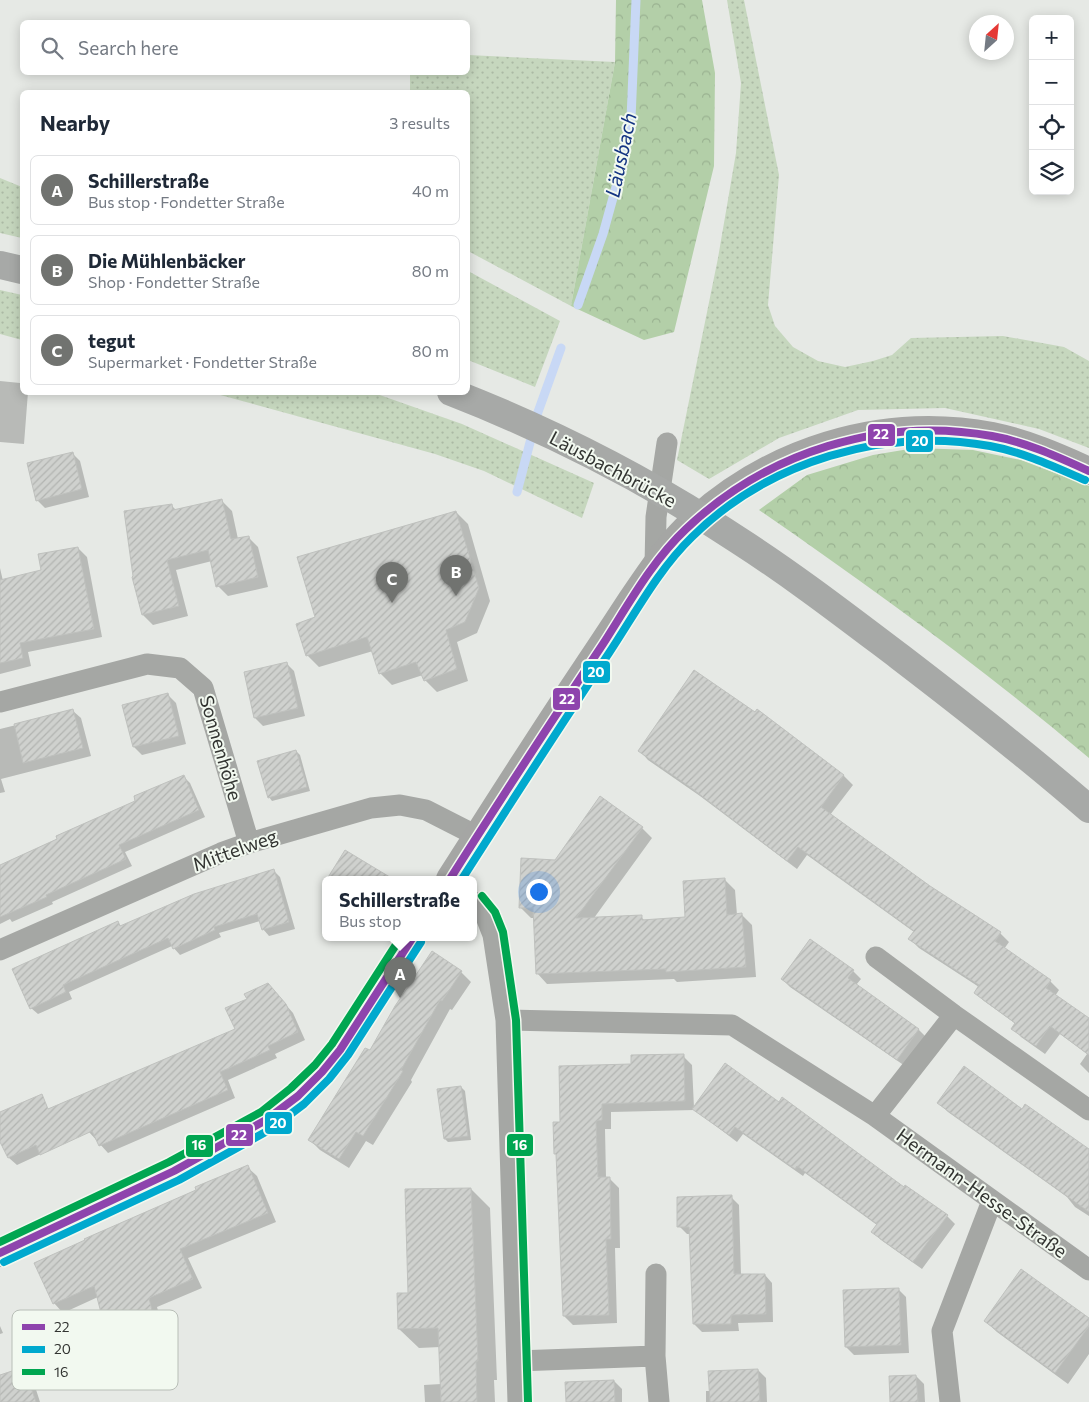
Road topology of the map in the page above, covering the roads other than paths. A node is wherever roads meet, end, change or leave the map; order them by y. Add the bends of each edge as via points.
1 (0, 265) edge
2 (20, 270) edge
3 (458, 395) edge
4 (667, 443) dead end
5 (1089, 471) edge
6 (655, 566) junction
7 (0, 702) edge
8 (1089, 809) edge
9 (477, 836) junction
10 (249, 843) junction
11 (452, 876) edge
12 (477, 906) edge
13 (410, 941) edge
14 (0, 950) edge
15 (876, 957) dead end
16 (954, 1015) junction
17 (506, 1020) junction
18 (1089, 1110) edge
19 (875, 1116) junction
20 (992, 1201) junction
21 (0, 1253) edge
22 (1089, 1270) edge
23 (656, 1274) dead end
24 (655, 1356) junction
25 (517, 1361) junction
26 (518, 1402) edge
27 (659, 1402) edge
28 (950, 1402) edge

1 - 2 main road
3 - 8 main road, Läusbachbrücke via 570,445 738,539 817,594 944,691
4 - 6 street via 656,517
5 - 6 street via 1039,449 992,436 945,430 898,431 850,438 805,452 761,472 722,498 686,530
6 - 9 street
7 - 10 street, Sonnenhöhe via 148,664 180,668 203,688
9 - 10 street, Mittelweg via 426,810 400,805 371,808
9 - 11 street
10 - 14 street, Mittelweg via 170,874
12 - 17 street via 493,935
13 - 21 street via 340,1050 298,1096 266,1120 174,1171
15 - 16 street
16 - 18 street
16 - 19 street
17 - 19 street, Hermann-Hesse-Straße via 732,1025
17 - 25 street
19 - 20 street, Hermann-Hesse-Straße
20 - 22 street, Hermann-Hesse-Straße
20 - 28 street via 942,1331
23 - 24 street
24 - 25 street
24 - 27 street
25 - 26 street

